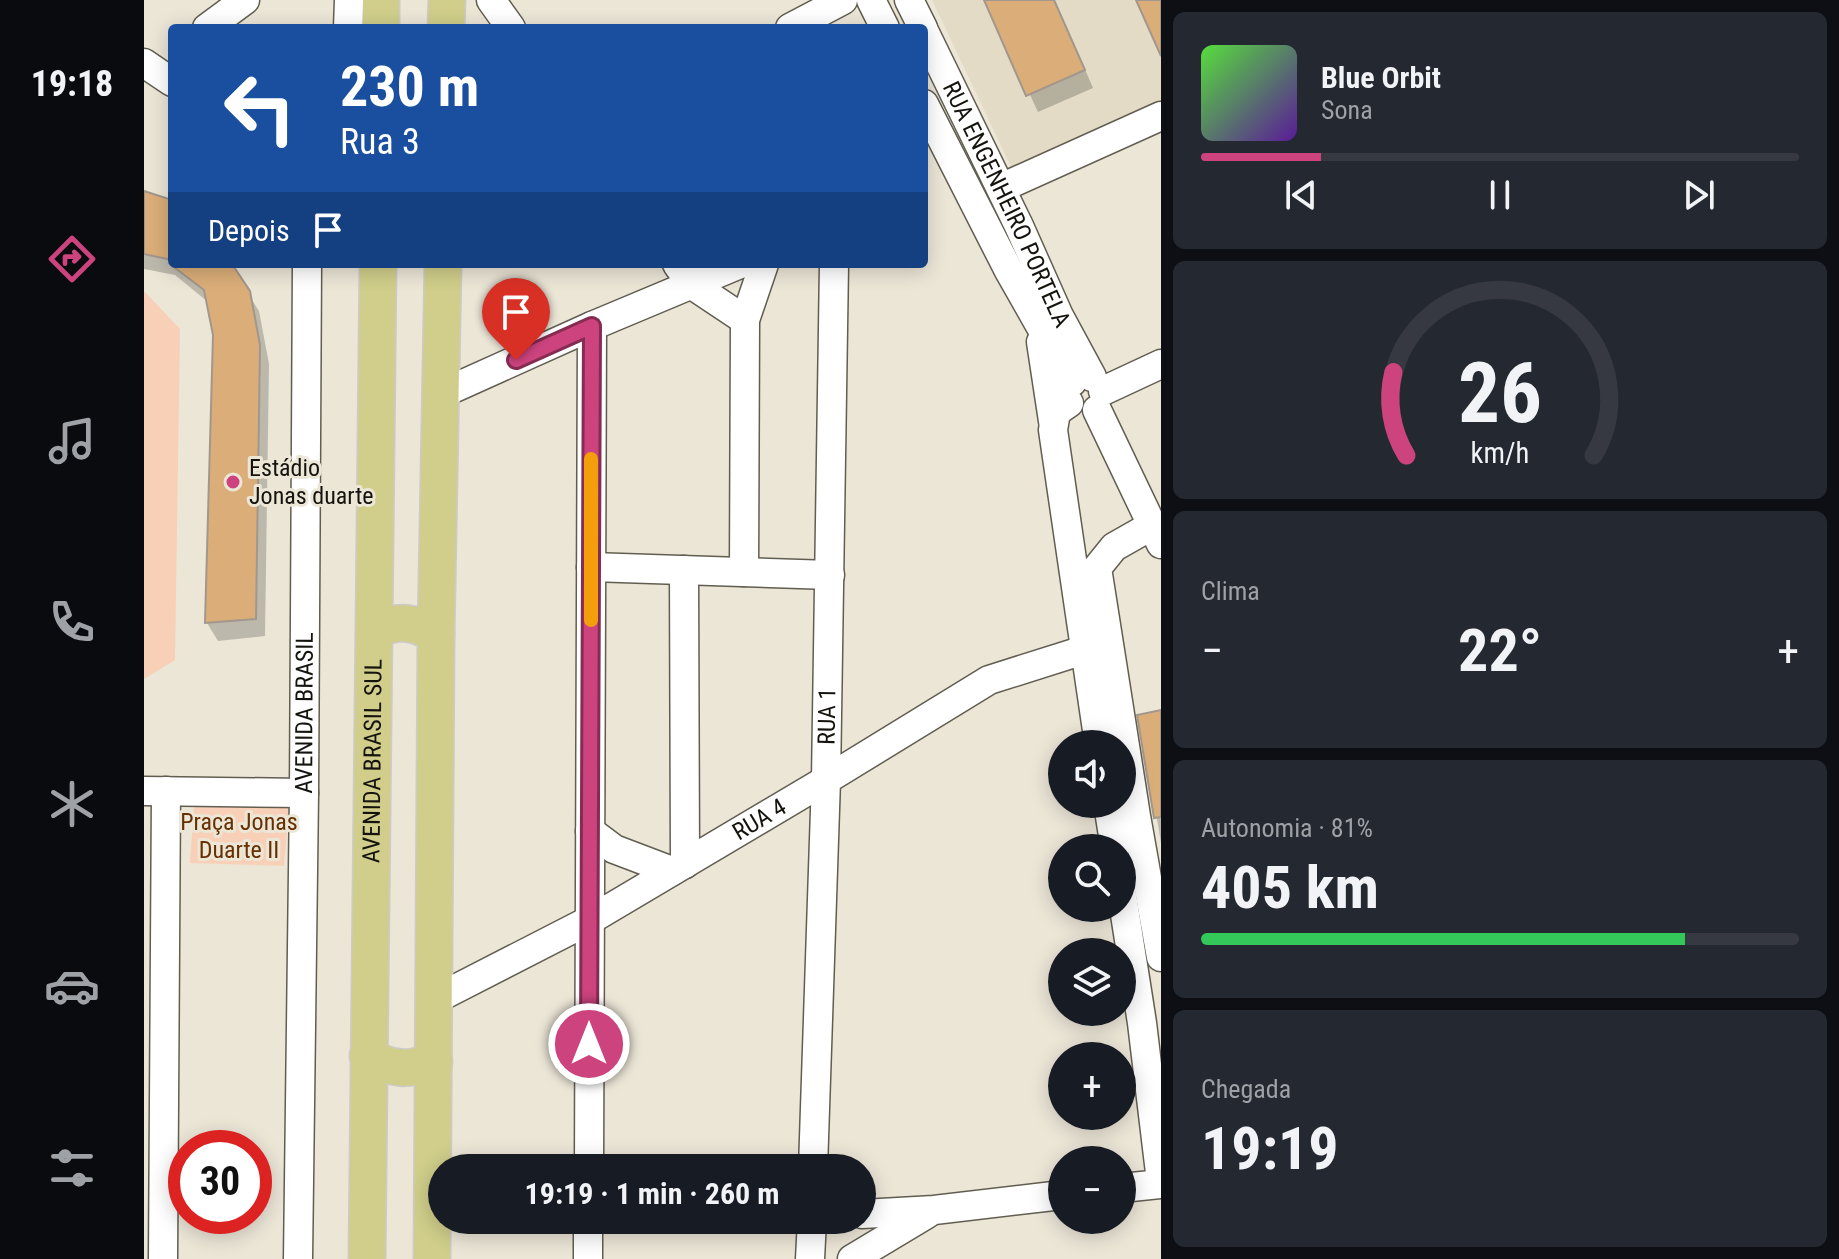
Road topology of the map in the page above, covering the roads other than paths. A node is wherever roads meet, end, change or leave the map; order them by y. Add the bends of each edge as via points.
1 (245, 0) edge
2 (349, 0) edge
3 (381, 0) edge
4 (447, 0) edge
5 (491, 0) edge
6 (843, 0) edge
7 (871, 0) edge
8 (909, 0) edge
9 (212, 24) edge
10 (348, 24) edge
11 (381, 24) edge
12 (446, 24) edge
13 (508, 24) edge
14 (798, 24) edge
15 (883, 24) edge
16 (921, 24) edge
17 (928, 39) edge
18 (928, 112) edge
19 (1161, 116) edge
20 (1001, 188) junction
21 (307, 268) edge
22 (378, 268) edge
23 (443, 268) edge
24 (718, 268) edge
25 (763, 268) edge
26 (834, 268) edge
27 (684, 274) edge
28 (745, 320) junction
29 (1038, 325) junction
30 (592, 326) junction
31 (1161, 364) edge
32 (441, 394) junction
33 (1081, 397) junction
34 (1156, 535) edge
35 (591, 567) junction
36 (684, 570) junction
37 (744, 572) junction
38 (830, 575) junction
39 (376, 592) junction
40 (437, 595) junction
41 (375, 630) junction
42 (436, 635) junction
43 (1084, 650) junction
44 (1097, 730) edge
45 (826, 780) junction
46 (155, 791) edge
47 (304, 793) junction
48 (590, 831) junction
49 (679, 868) junction
50 (590, 920) junction
51 (1128, 922) edge
52 (1161, 957) edge
53 (154, 984) edge
54 (436, 999) junction
55 (1151, 1022) edge
56 (368, 1056) junction
57 (434, 1061) junction
58 (370, 1092) junction
59 (434, 1097) junction
60 (589, 1154) edge
61 (813, 1154) edge
62 (154, 1167) edge
63 (1161, 1182) edge
64 (1136, 1186) edge
65 (1048, 1197) edge
66 (934, 1210) junction
67 (876, 1213) edge
68 (588, 1234) edge
69 (811, 1234) edge
70 (892, 1246) edge
71 (163, 1259) edge
72 (298, 1259) edge
73 (367, 1259) edge
74 (432, 1259) edge
75 (588, 1259) edge
76 (810, 1259) edge
77 (852, 1259) edge

1 - 9 street
2 - 10 street
3 - 11 main road
4 - 12 main road
5 - 13 street
6 - 14 street
7 - 15 street
8 - 16 street, RUA ENGENHEIRO PORTELA
17 - 20 street, RUA ENGENHEIRO PORTELA
18 - 29 street, RUA ENGENHEIRO PORTELA
19 - 20 street
20 - 33 street, RUA ENGENHEIRO PORTELA via 1059,316
21 - 47 street, AVENIDA BRASIL
22 - 39 main road, AVENIDA BRASIL SUL
23 - 32 main road
24 - 27 street
25 - 28 street
26 - 38 street, RUA 1
27 - 28 street
27 - 30 street
28 - 37 street
29 - 33 street, RUA ENGENHEIRO PORTELA
29 - 33 street
30 - 32 street
30 - 35 street
31 - 33 street
32 - 40 main road
33 - 34 street
33 - 43 street
34 - 52 street via 1114,547 1097,568
35 - 36 street
35 - 48 street
36 - 37 street
36 - 49 street
37 - 38 street
38 - 45 street, RUA 1
39 - 40 main road via 406,604
39 - 41 main road, AVENIDA BRASIL SUL
40 - 42 main road
41 - 42 main road via 407,622
41 - 56 main road, AVENIDA BRASIL SUL
42 - 54 main road
43 - 44 street
43 - 45 street, RUA 4 via 989,680
45 - 49 street, RUA 4
45 - 61 street, RUA 1
46 - 47 street
46 - 53 street
47 - 72 street, AVENIDA BRASIL
48 - 49 street via 614,849
48 - 50 street
49 - 50 street, RUA 4
50 - 54 street, RUA 4
50 - 60 street
51 - 55 street
53 - 62 street
54 - 57 main road
55 - 63 street
56 - 57 main road via 401,1069
56 - 58 main road, AVENIDA BRASIL SUL
57 - 59 main road
58 - 59 main road via 410,1084
58 - 73 main road, AVENIDA BRASIL SUL
59 - 74 main road
62 - 71 street
63 - 64 street
65 - 66 street
66 - 67 street
66 - 70 street
68 - 75 street
69 - 76 street
70 - 77 street

